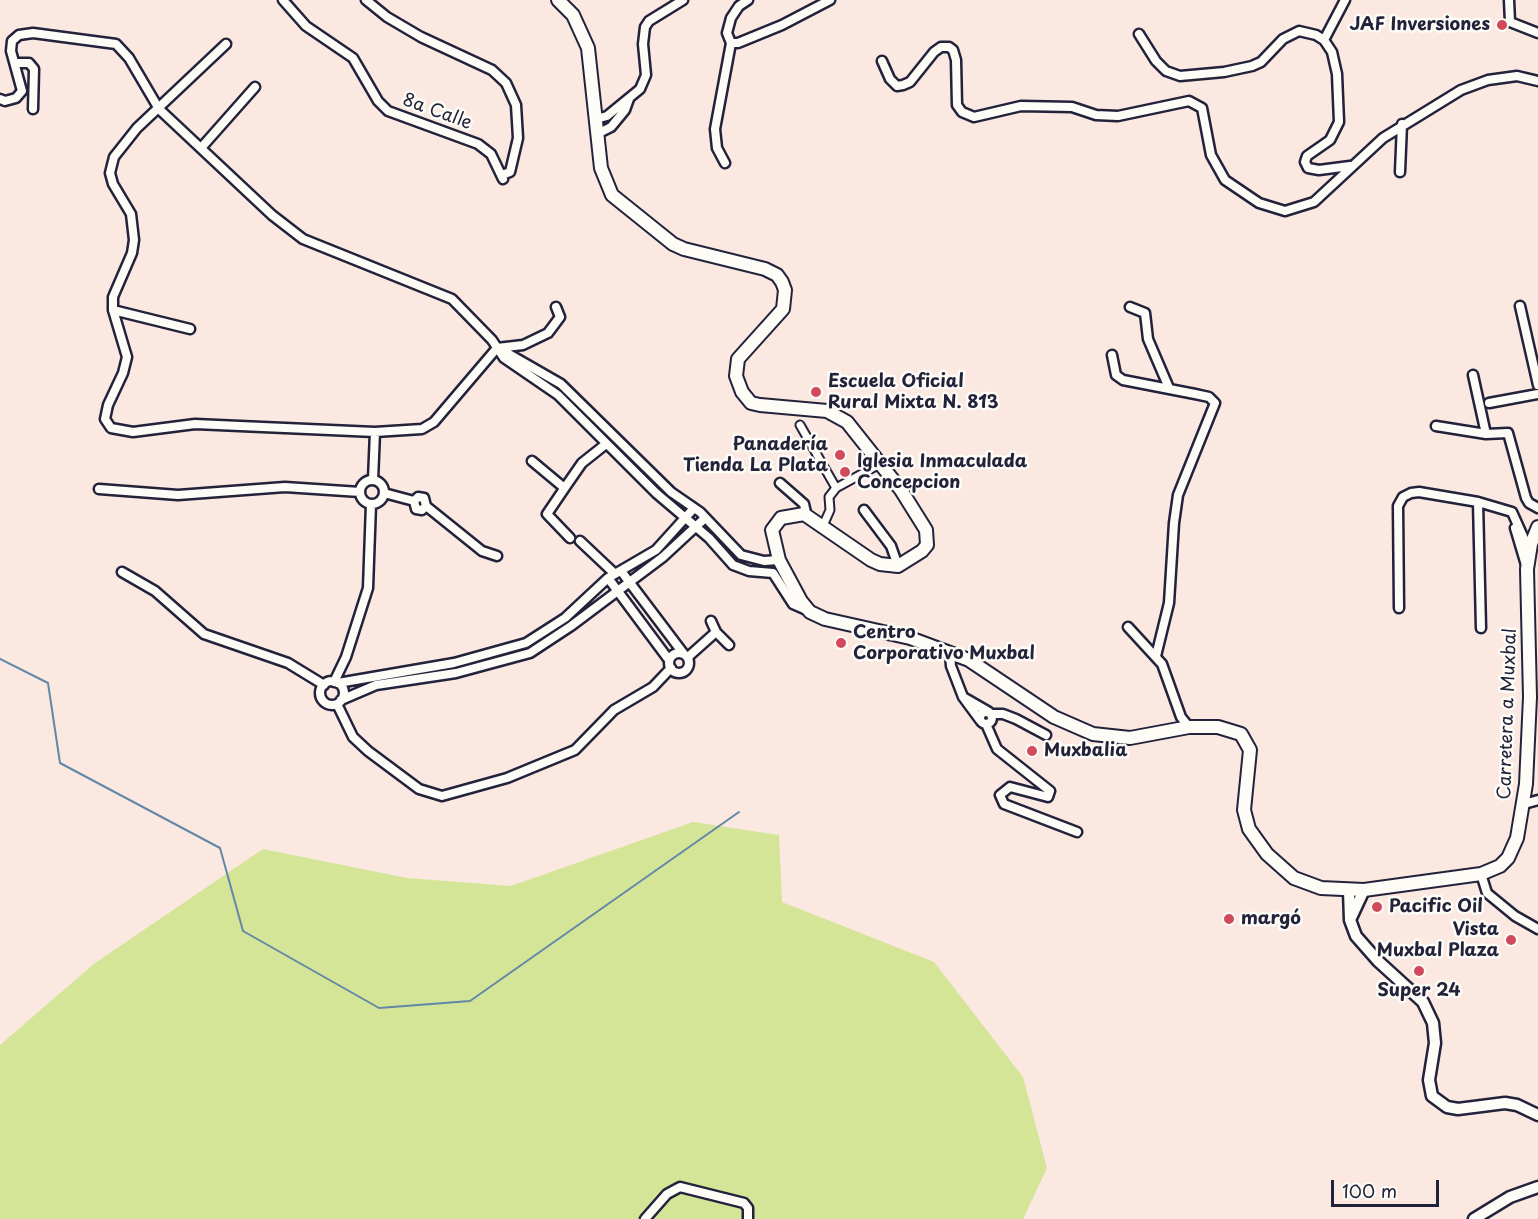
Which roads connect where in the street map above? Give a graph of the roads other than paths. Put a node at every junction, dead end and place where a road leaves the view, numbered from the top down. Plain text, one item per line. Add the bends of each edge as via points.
1 (283, 0) edge
2 (366, 0) edge
3 (558, 0) edge
4 (683, 0) edge
5 (748, 0) edge
6 (830, 0) edge
7 (1345, 0) edge
8 (1509, 0) edge
9 (1538, 33) edge
10 (1139, 34) dead end
11 (1324, 40) junction
12 (731, 43) junction
13 (226, 44) dead end
14 (882, 62) dead end
15 (15, 63) junction
16 (1538, 81) edge
17 (255, 87) dead end
18 (0, 99) edge
19 (629, 99) junction
20 (33, 109) dead end
21 (159, 109) junction
22 (596, 119) junction
23 (1402, 124) junction
24 (597, 134) junction
25 (201, 148) junction
26 (725, 163) dead end
27 (1350, 166) junction
28 (1400, 172) dead end
29 (1520, 306) dead end
30 (556, 307) dead end
31 (1130, 307) dead end
32 (113, 310) junction
33 (190, 329) dead end
34 (497, 348) junction
35 (1112, 355) dead end
36 (1473, 375) dead end
37 (1537, 382) edge
38 (1169, 388) junction
39 (1538, 394) edge
40 (1489, 403) dead end
41 (800, 424) dead end
42 (1436, 426) dead end
43 (375, 432) junction
44 (1486, 434) junction
45 (606, 444) junction
46 (532, 461) dead end
47 (878, 465) junction
48 (373, 480) junction
49 (780, 483) dead end
50 (566, 486) junction
51 (836, 488) junction
52 (99, 489) dead end
53 (360, 492) junction
54 (384, 493) junction
55 (1478, 502) junction
56 (371, 504) junction
57 (694, 508) junction
58 (1538, 508) edge
59 (1506, 509) junction
60 (864, 510) dead end
61 (807, 517) junction
62 (704, 519) junction
63 (685, 520) junction
64 (1538, 527) edge
65 (822, 528) junction
66 (696, 529) junction
67 (570, 538) dead end
68 (580, 541) dead end
69 (1530, 553) junction
70 (497, 555) dead end
71 (779, 560) junction
72 (898, 566) junction
73 (1527, 569) junction
74 (122, 572) dead end
75 (615, 574) junction
76 (627, 583) junction
77 (616, 591) junction
78 (1399, 608) dead end
79 (810, 612) junction
80 (711, 621) dead end
81 (1128, 627) dead end
82 (1480, 628) dead end
83 (716, 632) junction
84 (729, 645) dead end
85 (950, 653) junction
86 (686, 655) junction
87 (1156, 656) junction
88 (670, 664) junction
89 (336, 683) junction
90 (324, 685) junction
91 (963, 697) junction
92 (339, 702) junction
93 (990, 713) junction
94 (983, 722) junction
95 (1189, 727) junction
96 (1046, 735) dead end
97 (1538, 800) edge
98 (1524, 804) junction
99 (1077, 831) dead end
100 (1481, 874) junction
101 (1364, 890) junction
102 (1348, 891) junction
103 (1350, 921) junction
104 (1538, 930) edge
105 (1538, 1115) edge
106 (1538, 1187) edge
107 (645, 1219) edge
108 (748, 1219) edge
109 (1474, 1219) edge

1 - 2 street, 8a Calle via 306,26 353,58 388,111 478,144 492,154 503,177 510,172 518,138 516,105 506,83 492,70 422,37
3 - 22 main road via 573,15 588,48
4 - 19 street via 645,27 646,75 640,89
5 - 12 street via 731,18 727,33
6 - 12 street via 782,25
7 - 11 street
8 - 9 street via 1510,22
10 - 11 street via 1156,61 1180,76 1252,66 1283,39 1299,32
11 - 27 street via 1332,52 1337,74 1339,122 1330,140 1307,156 1305,162 1308,168 1319,170
12 - 26 street via 715,129 717,148
13 - 21 street
14 - 27 street via 890,80 897,86 903,85 910,82 934,52 949,47 956,60 957,105 974,117 1021,106 1072,107 1096,115 1118,116 1189,101 1202,108 1211,155 1225,180 1276,210 1294,210 1314,202
15 - 18 street via 22,91 16,98
15 - 20 street via 29,63 34,69
15 - 21 street via 12,41 19,34 116,44 129,58
16 - 23 street via 1517,76 1488,80 1461,90
17 - 25 street
19 - 22 street via 607,116
19 - 24 street via 611,127
21 - 25 street
21 - 32 street via 125,140 110,173 131,214 134,240 115,291
22 - 24 main road
23 - 27 street
23 - 28 street
24 - 47 main road via 602,174 620,203 673,244 765,269 782,282 783,309 738,359 736,376 751,402 833,413 852,427
25 - 34 street via 303,239 452,299
29 - 37 street
30 - 34 street via 560,317 548,333 523,345
31 - 38 street via 1145,313 1148,339
32 - 33 street
32 - 43 street via 127,357 105,419 114,430 133,432 195,424
34 - 43 street via 428,426 415,431
34 - 45 street via 511,365 558,395
34 - 57 street via 561,384 671,492
35 - 38 street via 1119,378
36 - 44 street
38 - 87 street via 1209,397 1215,403 1178,495 1169,603
39 - 40 street
41 - 51 street
42 - 44 street
43 - 48 street
44 - 58 street via 1509,435 1526,498
45 - 50 street via 582,463
45 - 63 street
46 - 50 street
47 - 51 street
47 - 72 main road via 913,506 928,537 922,551
48 - 53 street via 364,483
48 - 54 street via 380,483
49 - 61 street via 804,504
50 - 67 street via 548,514
51 - 65 street
52 - 53 street via 178,495 285,486
53 - 56 street
54 - 56 street
54 - 70 street via 414,501 424,498 426,506 482,551
55 - 59 street
55 - 78 street via 1419,492 1402,497 1398,506
55 - 82 street
56 - 89 street via 368,588
57 - 62 street
57 - 63 street
59 - 69 street via 1517,519
59 - 73 street
60 - 72 street via 891,546
61 - 65 main road
61 - 71 main road via 788,516 776,523 773,538
62 - 66 street
62 - 71 street via 741,555
63 - 66 street
63 - 75 street via 656,549
64 - 69 main road, Carretera a Muxbal
65 - 72 main road via 871,560
66 - 76 street
66 - 79 street via 733,565 772,573 793,604
68 - 75 street
69 - 73 main road, Carretera a Muxbal
71 - 79 main road
73 - 98 main road, Carretera a Muxbal via 1530,697
74 - 90 street via 155,591 204,634 288,663
75 - 76 street
75 - 77 street
75 - 89 street via 565,618 526,643 454,663
76 - 77 street
76 - 86 street
77 - 88 street via 668,654
77 - 92 street via 530,653 456,673 376,686
79 - 85 main road, Carretera a Muxbal via 825,620 910,638
80 - 83 street
81 - 87 street
83 - 84 street
83 - 86 street
85 - 91 street
85 - 95 main road, Carretera a Muxbal via 999,678 1054,717 1093,734 1130,738
86 - 88 street via 676,653
86 - 88 street via 690,664 686,670 676,672
87 - 95 street via 1165,670 1181,717
88 - 92 street via 653,687 614,710 575,750 507,778 442,796 419,789 368,751 353,737
89 - 90 street
89 - 92 street via 343,689
90 - 92 street via 323,701
91 - 93 street
91 - 94 street
93 - 94 street via 992,721
93 - 96 street via 1016,719
94 - 99 street via 997,749 1050,791 1048,797 1010,787 1000,795 1004,804
95 - 102 main road, Carretera a Muxbal via 1218,727 1245,739 1250,757 1244,814 1253,837 1267,854 1301,882
97 - 98 street
98 - 100 main road, Carretera a Muxbal via 1511,854 1500,867
100 - 101 main road, Carretera a Muxbal
100 - 104 street via 1487,893
101 - 102 main road, Carretera a Muxbal
101 - 103 street
102 - 103 street
103 - 105 street via 1356,936 1378,961 1423,1002 1433,1023 1430,1088 1438,1102 1458,1109 1493,1102 1512,1103
106 - 109 street via 1510,1197
107 - 108 street via 667,1194 680,1187 744,1203

